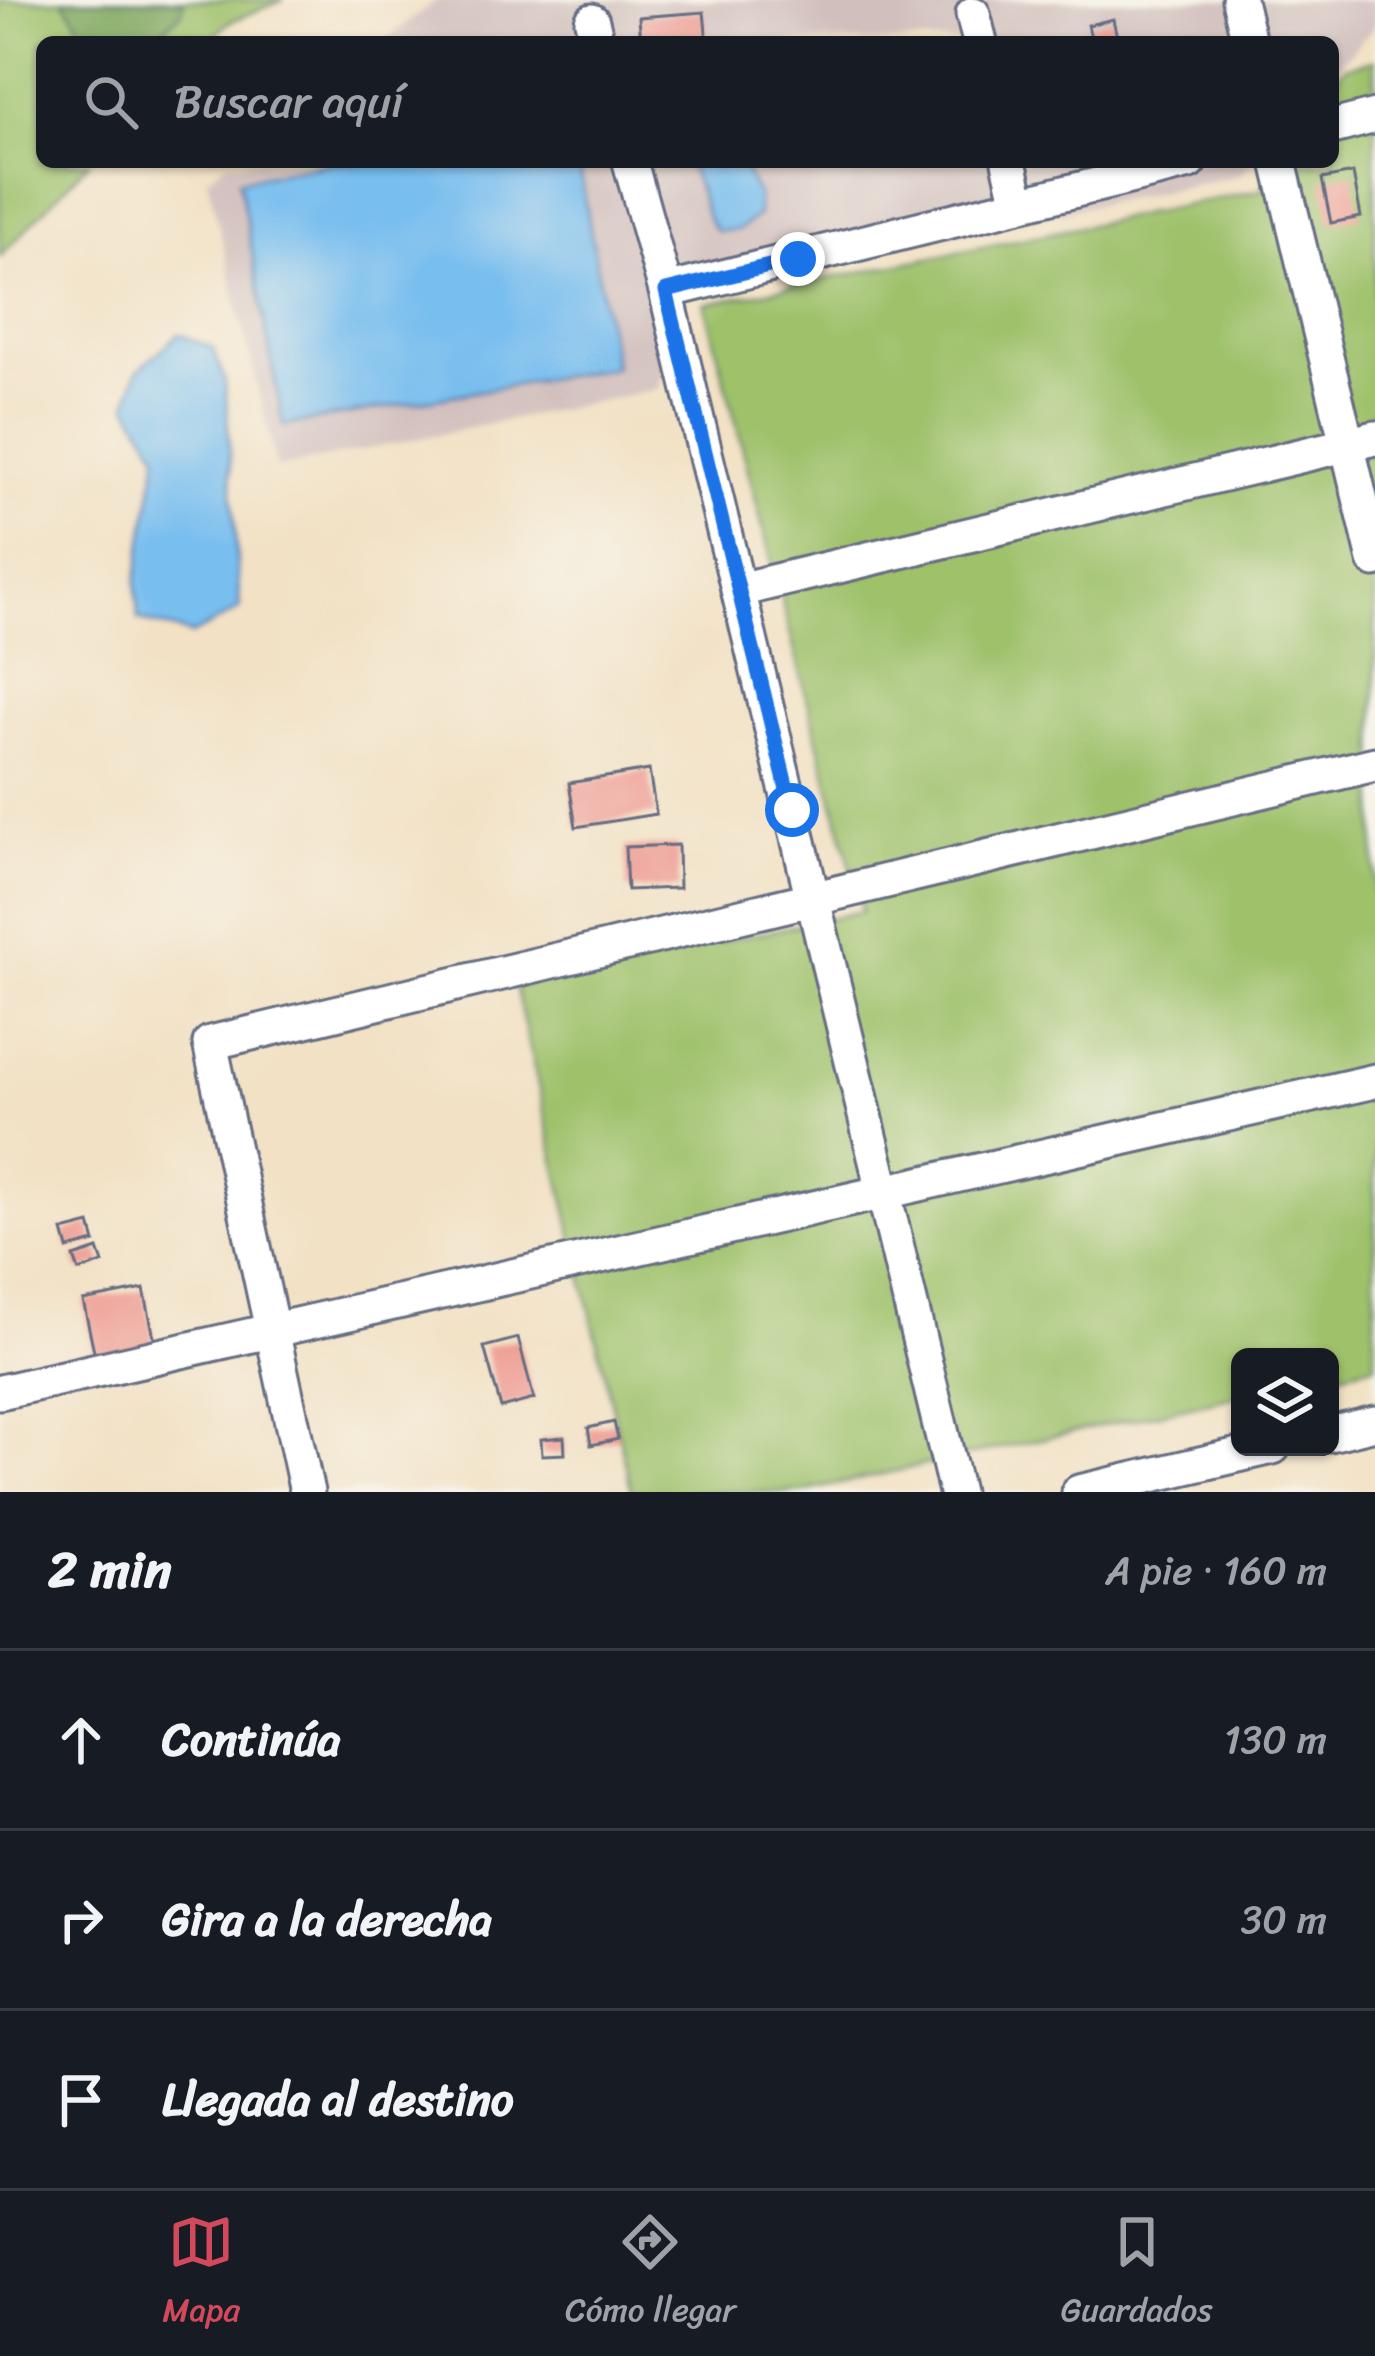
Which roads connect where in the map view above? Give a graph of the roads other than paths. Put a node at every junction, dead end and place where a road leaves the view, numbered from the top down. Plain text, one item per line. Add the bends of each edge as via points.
1 (1239, 0) edge
2 (1248, 36) edge
3 (1375, 116) edge
4 (1339, 125) edge
5 (633, 168) edge
6 (1010, 168) edge
7 (1166, 168) edge
8 (1281, 168) edge
9 (1019, 204) junction
10 (666, 291) junction
11 (1361, 442) edge
12 (1375, 560) edge
13 (738, 590) junction
14 (1375, 764) edge
15 (813, 898) junction
16 (1375, 1081) edge
17 (884, 1192) junction
18 (272, 1330) junction
19 (0, 1392) edge
20 (1375, 1424) edge
21 (1339, 1432) edge
22 (1234, 1456) edge
23 (308, 1492) edge
24 (956, 1492) edge
25 (1079, 1492) edge

1 - 2 street
3 - 4 street
5 - 10 street
6 - 9 street
7 - 9 street
8 - 11 street
9 - 10 street
10 - 13 street
11 - 12 street
11 - 13 street
13 - 15 street
14 - 15 street
15 - 17 street
15 - 18 street via 210,1043
16 - 17 street
17 - 18 street
17 - 24 street
18 - 19 street
18 - 23 street
20 - 21 street
22 - 25 street

